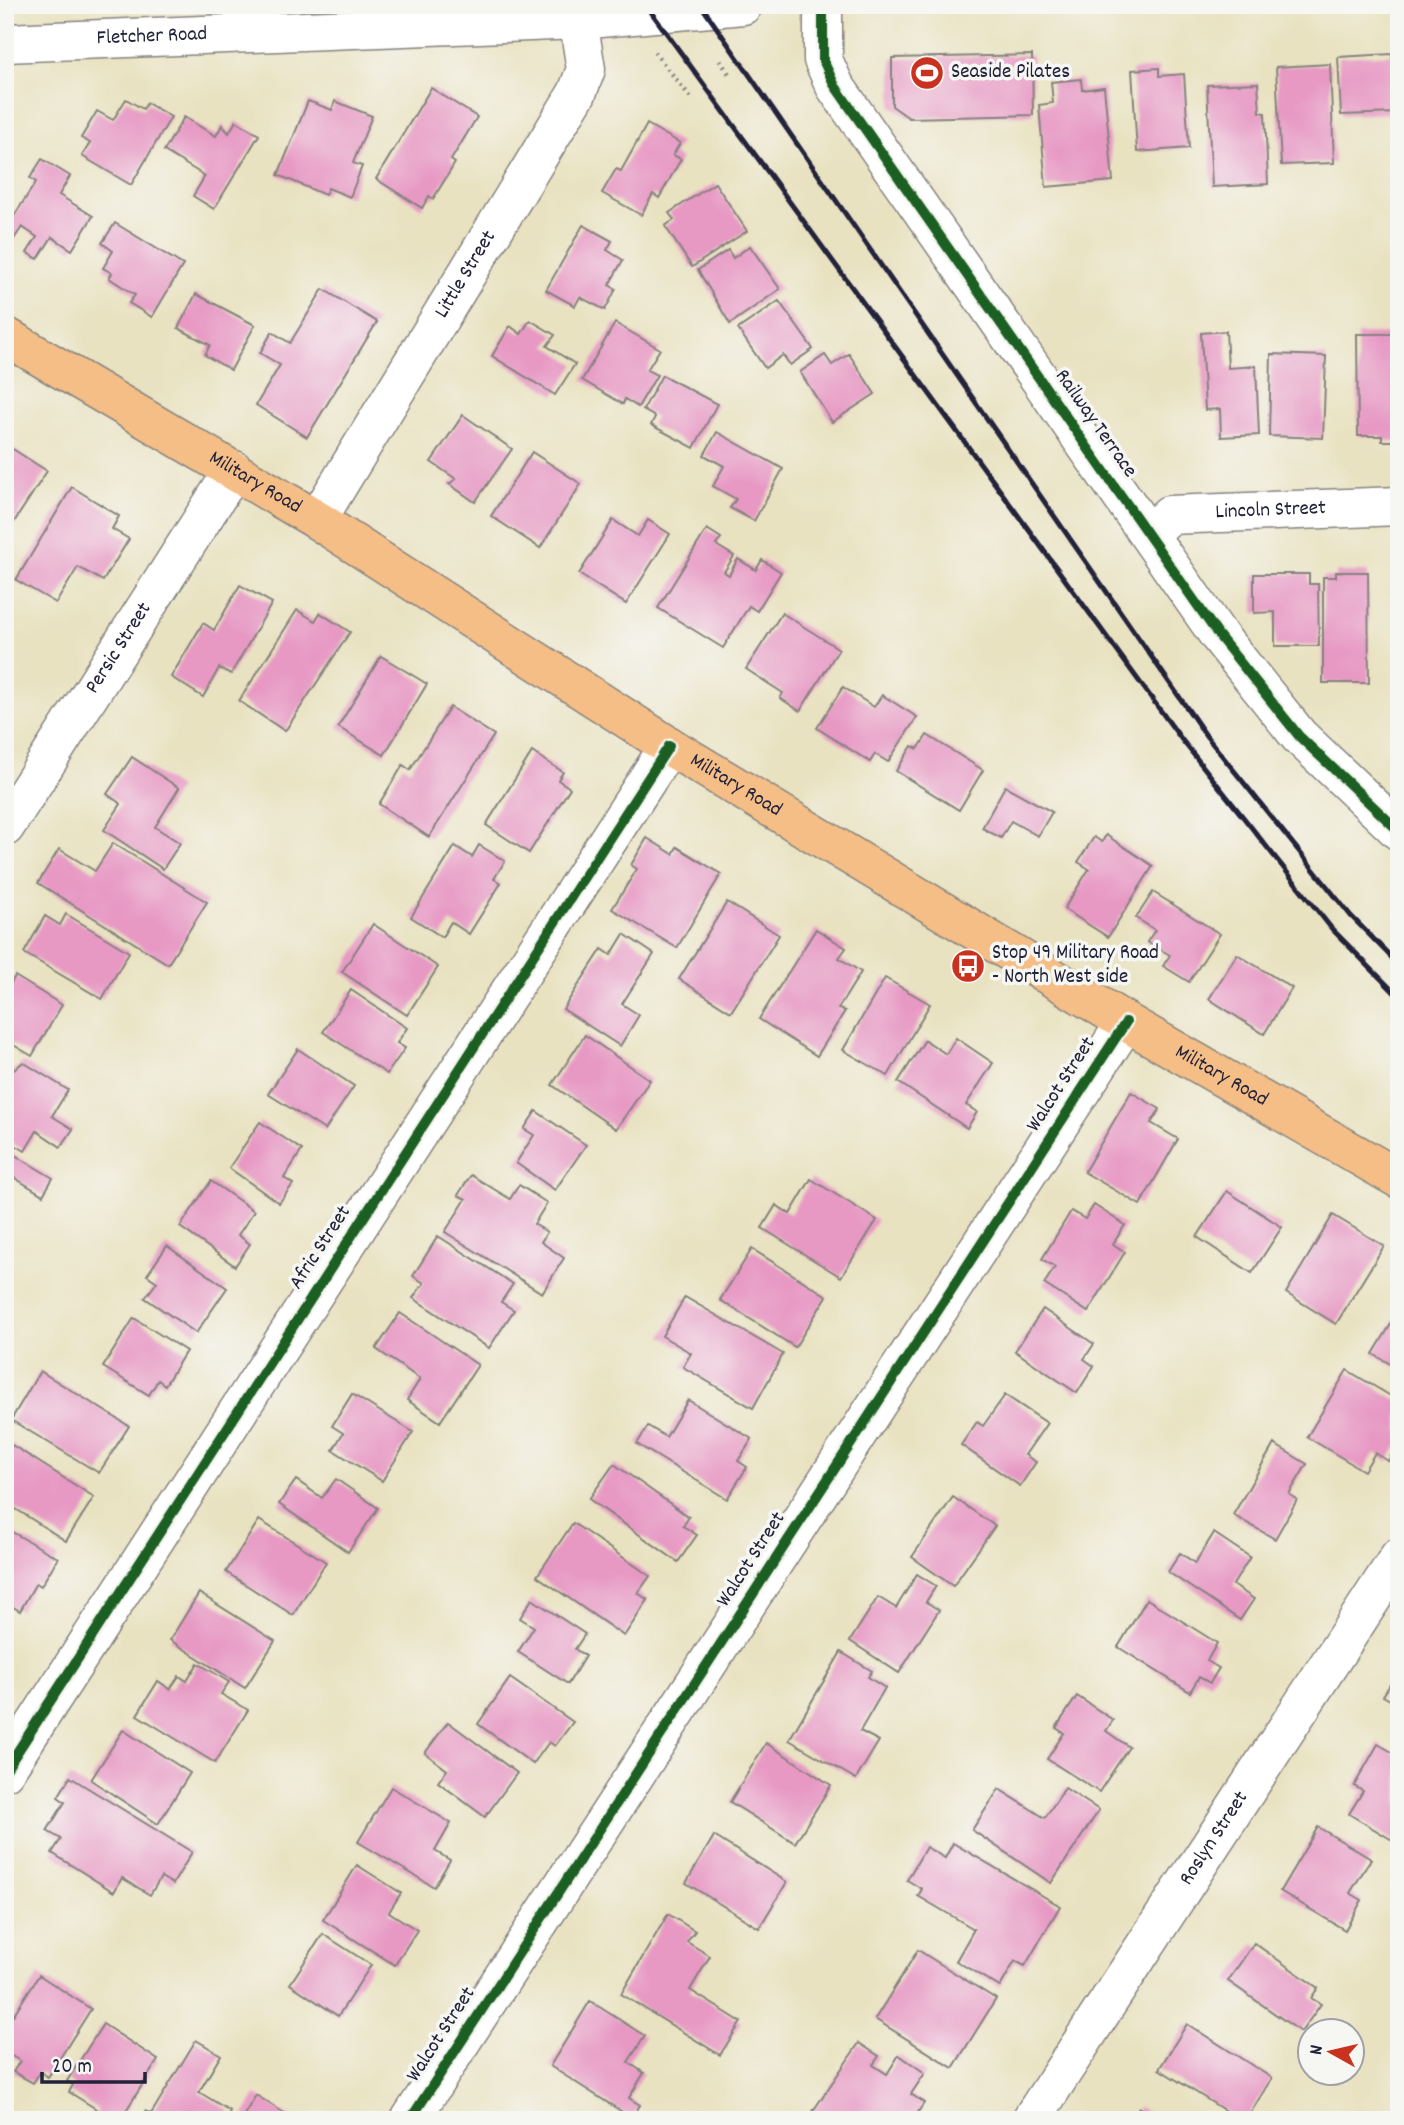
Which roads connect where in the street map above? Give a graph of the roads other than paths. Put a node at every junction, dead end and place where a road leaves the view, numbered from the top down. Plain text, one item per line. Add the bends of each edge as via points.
1 (743, 5) edge
2 (823, 5) edge
3 (578, 20) junction
4 (11, 40) edge
5 (5, 336) edge
6 (234, 470) junction
7 (1399, 506) edge
8 (317, 520) junction
9 (1149, 535) junction
10 (669, 746) junction
11 (5, 827) edge
12 (1399, 831) edge
13 (1126, 1022) junction
14 (1399, 1179) edge
15 (1399, 1557) edge
16 (5, 1771) edge
17 (410, 2120) edge
18 (1031, 2120) edge

1 - 3 street, Fletcher Road
2 - 9 street, Railway Terrace via 823,60 835,86
3 - 4 street, Fletcher Road
3 - 8 street, Little Street via 586,69 577,93
5 - 6 main road, Military Road
6 - 8 main road, Military Road
6 - 11 street, Persic Street
7 - 9 street, Lincoln Street via 1169,515
8 - 10 main road, Military Road
9 - 12 street, Railway Terrace via 1219,636 1299,736
10 - 13 main road, Military Road
10 - 16 street, Afric Street
13 - 14 main road, Military Road
13 - 17 street, Walcot Street
15 - 18 street, Roslyn Street

